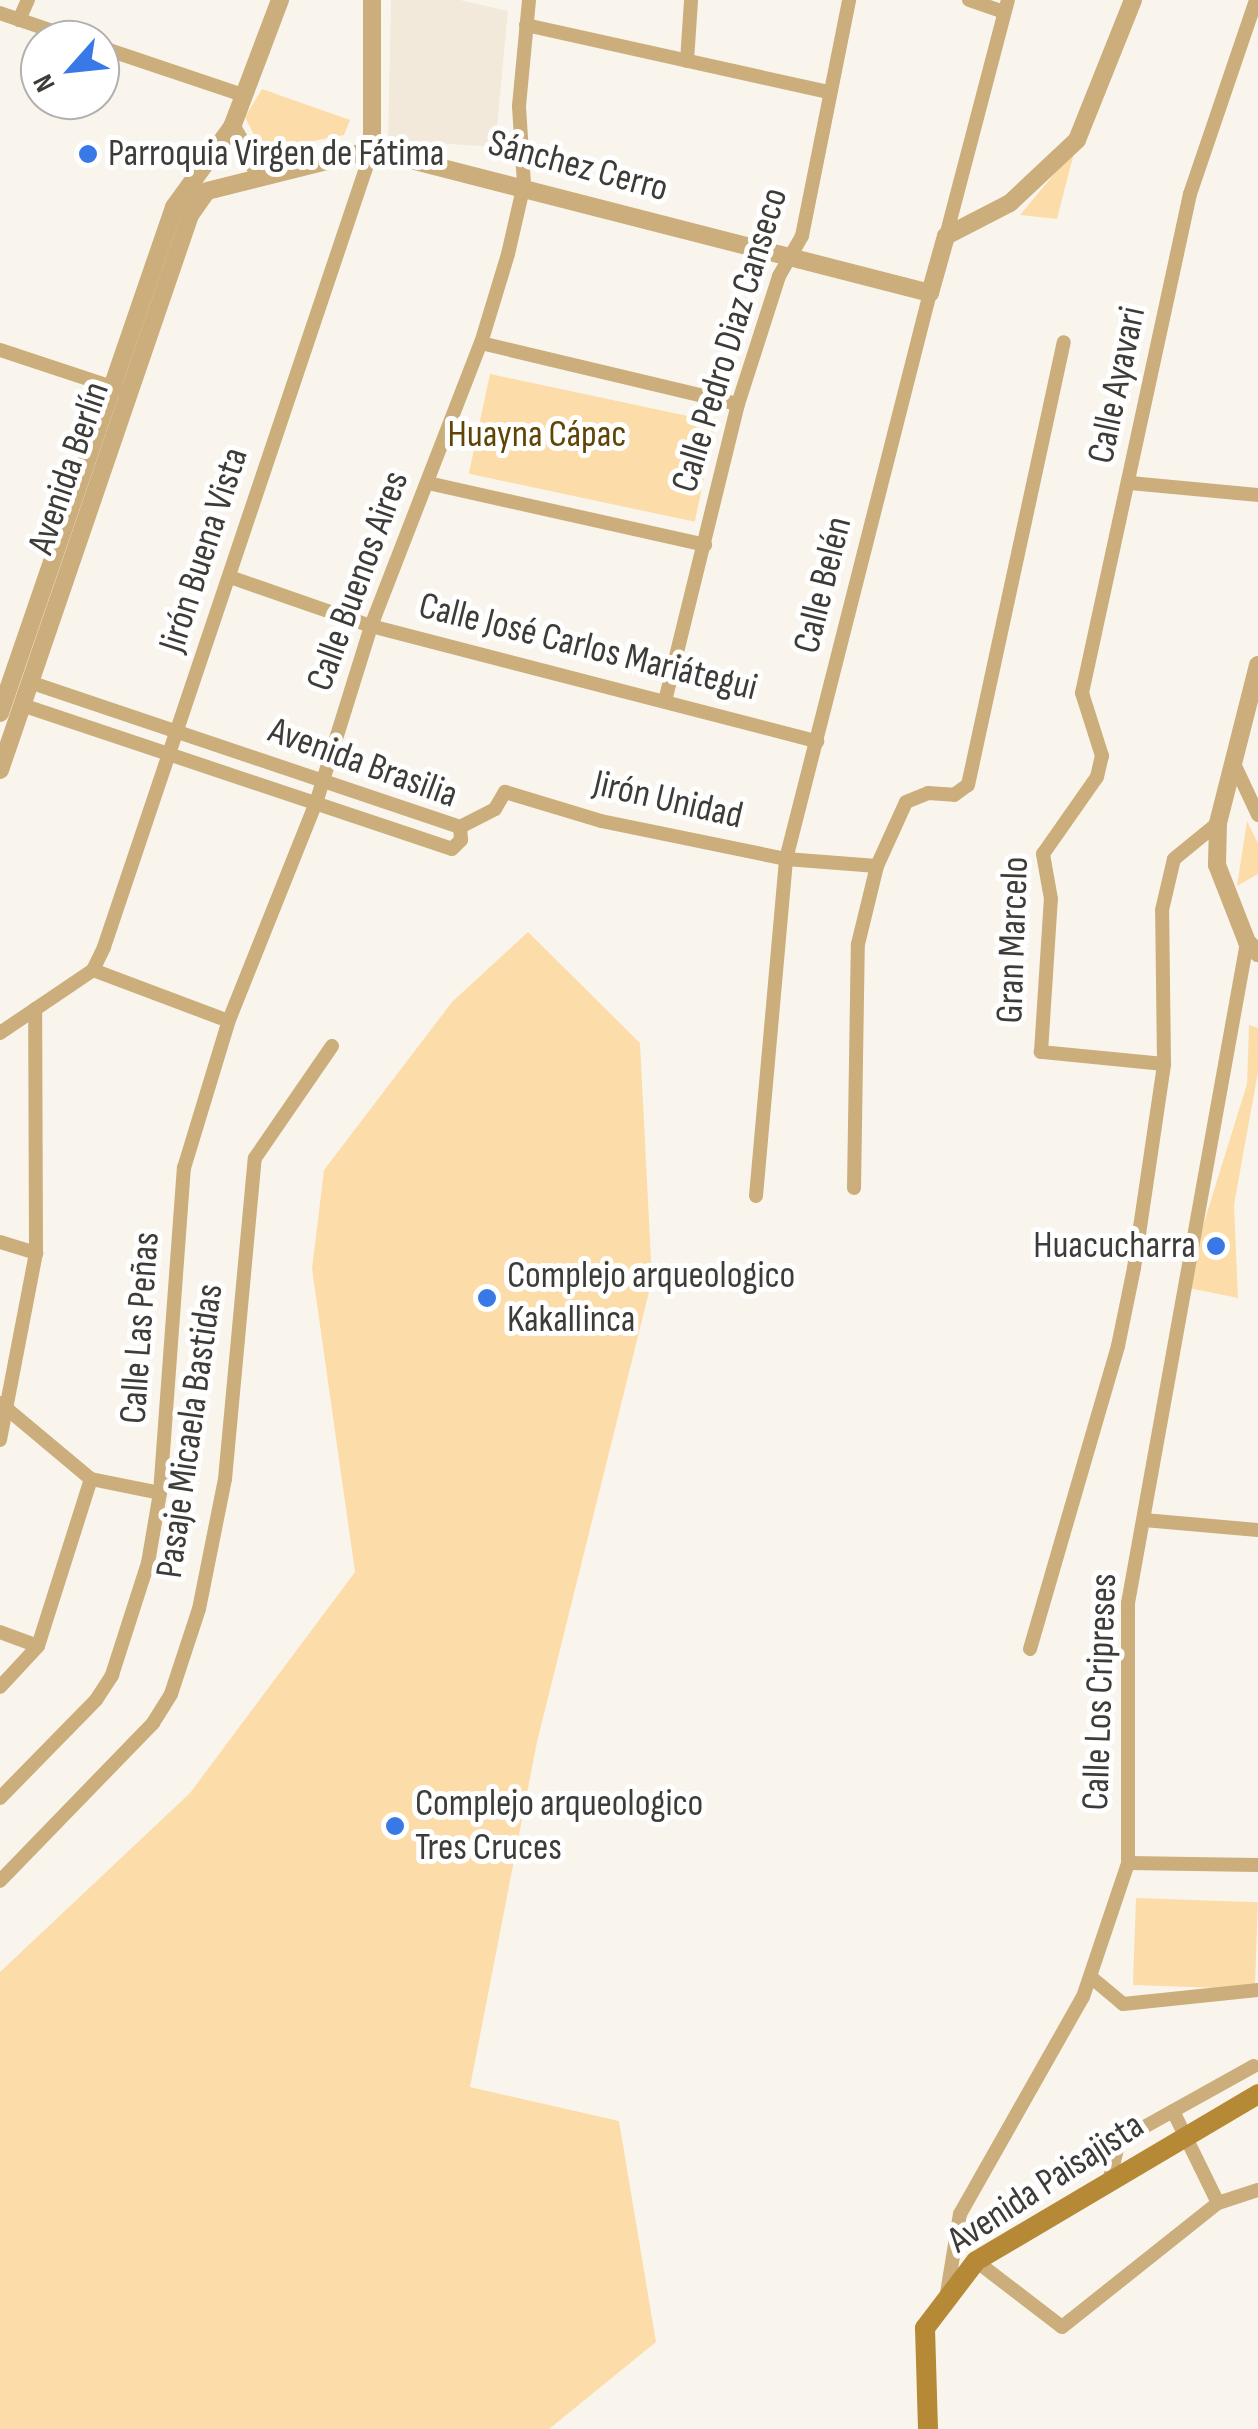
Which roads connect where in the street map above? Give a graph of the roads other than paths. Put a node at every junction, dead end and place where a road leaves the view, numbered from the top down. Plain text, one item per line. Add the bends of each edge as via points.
1 (28, 0) edge
2 (280, 0) edge
3 (372, 0) edge
4 (529, 0) edge
5 (691, 0) edge
6 (850, 0) edge
7 (969, 0) edge
8 (1133, 0) edge
9 (1256, 0) edge
10 (1006, 6) edge
11 (0, 13) edge
12 (19, 20) joint
13 (526, 25) junction
14 (120, 54) edge
15 (687, 61) junction
16 (828, 92) junction
17 (243, 95) junction
18 (232, 127) junction
19 (372, 150) junction
20 (260, 175) junction
21 (192, 178) junction
22 (524, 184) junction
23 (207, 191) junction
24 (946, 236) junction
25 (790, 256) junction
26 (930, 293) junction
27 (1064, 342) dead end
28 (481, 343) junction
29 (0, 350) edge
30 (121, 390) junction
31 (738, 404) junction
32 (428, 483) junction
33 (1130, 483) junction
34 (1258, 495) edge
35 (704, 545) junction
36 (230, 578) junction
37 (371, 626) junction
38 (1258, 665) edge
39 (14, 676) edge
40 (666, 697) junction
41 (7, 704) edge
42 (178, 732) junction
43 (817, 741) junction
44 (171, 755) junction
45 (1236, 768) junction
46 (0, 770) edge
47 (322, 780) junction
48 (1090, 785) joint
49 (316, 803) junction
50 (1258, 816) edge
51 (1218, 823) junction
52 (460, 827) junction
53 (786, 860) junction
54 (877, 866) junction
55 (1252, 947) edge
56 (93, 970) junction
57 (35, 1009) junction
58 (222, 1018) dead end
59 (0, 1033) edge
60 (332, 1046) dead end
61 (1164, 1064) junction
62 (184, 1168) joint
63 (854, 1188) dead end
64 (756, 1196) dead end
65 (0, 1242) edge
66 (36, 1253) junction
67 (5, 1407) edge
68 (0, 1440) edge
69 (91, 1479) junction
70 (160, 1493) junction
71 (1144, 1520) junction
72 (1258, 1530) edge
73 (0, 1632) edge
74 (38, 1646) junction
75 (1030, 1649) dead end
76 (0, 1687) edge
77 (0, 1798) edge
78 (1128, 1863) junction
79 (1258, 1865) edge
80 (0, 1880) edge
81 (1092, 1978) junction
82 (1258, 1990) edge
83 (1254, 2066) dead end
84 (1258, 2094) edge
85 (1173, 2111) junction
86 (1186, 2134) junction
87 (1109, 2182) junction
88 (1258, 2190) edge
89 (1218, 2203) junction
90 (976, 2261) junction
91 (947, 2293) junction
92 (928, 2429) edge

1 - 12 street
2 - 17 street, Avenida Berlín
3 - 19 street
4 - 13 street, Calle Buenos Aires
5 - 15 street
6 - 16 street, Calle Pedro Diaz Canseco
7 - 10 street
8 - 24 street via 1077,140 1010,203
9 - 33 street, Calle Ayavari via 1190,194
10 - 24 street, Calle Belén
11 - 12 street
13 - 15 street
13 - 22 street, Calle Buenos Aires via 519,106
14 - 17 street
15 - 16 street
16 - 25 street, Calle Pedro Diaz Canseco via 802,236
17 - 18 street, Avenida Berlín
18 - 20 street
18 - 21 street, Avenida Berlín
19 - 20 street, Sánchez Cerro
19 - 22 street, Sánchez Cerro
19 - 36 street, Jirón Buena Vista
20 - 23 street, Sánchez Cerro
21 - 23 street
21 - 30 street, Avenida Berlín via 174,207
22 - 25 street, Sánchez Cerro
22 - 28 street, Calle Buenos Aires
23 - 30 street, Avenida Berlín via 190,215
24 - 26 street, Calle Belén
25 - 26 street, Sánchez Cerro
25 - 31 street, Calle Pedro Diaz Canseco
26 - 43 street, Calle Belén
27 - 54 street via 968,785 906,802
28 - 31 street
28 - 32 street, Calle Buenos Aires
29 - 30 street
30 - 39 street, Avenida Berlín
31 - 35 street, Calle Pedro Diaz Canseco
32 - 35 street
32 - 37 street, Calle Buenos Aires
33 - 34 street
33 - 48 street, Calle Ayavari via 1082,693 1102,756
35 - 40 street, Calle Pedro Diaz Canseco
36 - 37 street, Calle José Carlos Mariátegui
36 - 42 street, Jirón Buena Vista
37 - 40 street, Calle José Carlos Mariátegui
37 - 47 street, Calle Buenos Aires
38 - 45 street
39 - 41 street, Avenida Berlín
39 - 42 street, Avenida Brasilia
40 - 43 street, Calle José Carlos Mariátegui
41 - 44 street, Avenida Brasilia
41 - 46 street, Avenida Berlín
42 - 44 street, Jirón Buena Vista
42 - 47 street, Avenida Brasilia
43 - 53 street, Calle Belén
44 - 49 street, Avenida Brasilia
44 - 56 street, Jirón Buena Vista
45 - 50 street
45 - 51 street
47 - 49 street, Calle Buenos Aires
47 - 52 street, Avenida Brasilia
48 - 61 street, Gran Marcelo via 1043,854 1051,899 1042,1052
49 - 52 street, Avenida Brasilia via 452,849 461,840
49 - 62 street, Calle Buenos Aires via 229,1020
51 - 55 street via 1217,865
51 - 61 street via 1174,859 1162,910
52 - 53 street, Jirón Unidad via 494,810 506,792 601,821
53 - 54 street, Jirón Unidad
53 - 64 street, Calle Belén
54 - 63 street via 858,944
55 - 71 street, Calle Los Cripreses
56 - 57 street
56 - 58 street
57 - 59 street
57 - 66 street
60 - 80 street, Pasaje Micaela Bastidas via 255,1158 225,1479 199,1608 171,1694 153,1723
61 - 75 street via 1118,1346
62 - 70 street, Calle Las Peñas
65 - 66 street
66 - 67 street
67 - 68 street
67 - 69 street
69 - 70 street
69 - 74 street
70 - 77 street, Calle Las Peñas via 148,1564 112,1675 96,1700
71 - 72 street
71 - 78 street, Calle Los Cripreses via 1128,1603
73 - 74 street
74 - 76 street
78 - 79 street
78 - 81 street, Calle Los Cripreses
81 - 82 street via 1123,2004
81 - 91 street, Calle Los Cripreses via 960,2214
83 - 85 street
84 - 86 main road, Avenida Paisajista
85 - 86 street
85 - 87 street via 1120,2140
86 - 87 main road, Avenida Paisajista
86 - 89 street
87 - 90 main road, Avenida Paisajista
88 - 89 street
89 - 90 street via 1062,2327
90 - 91 main road, Avenida Paisajista
91 - 92 main road, Avenida Paisajista via 925,2328

